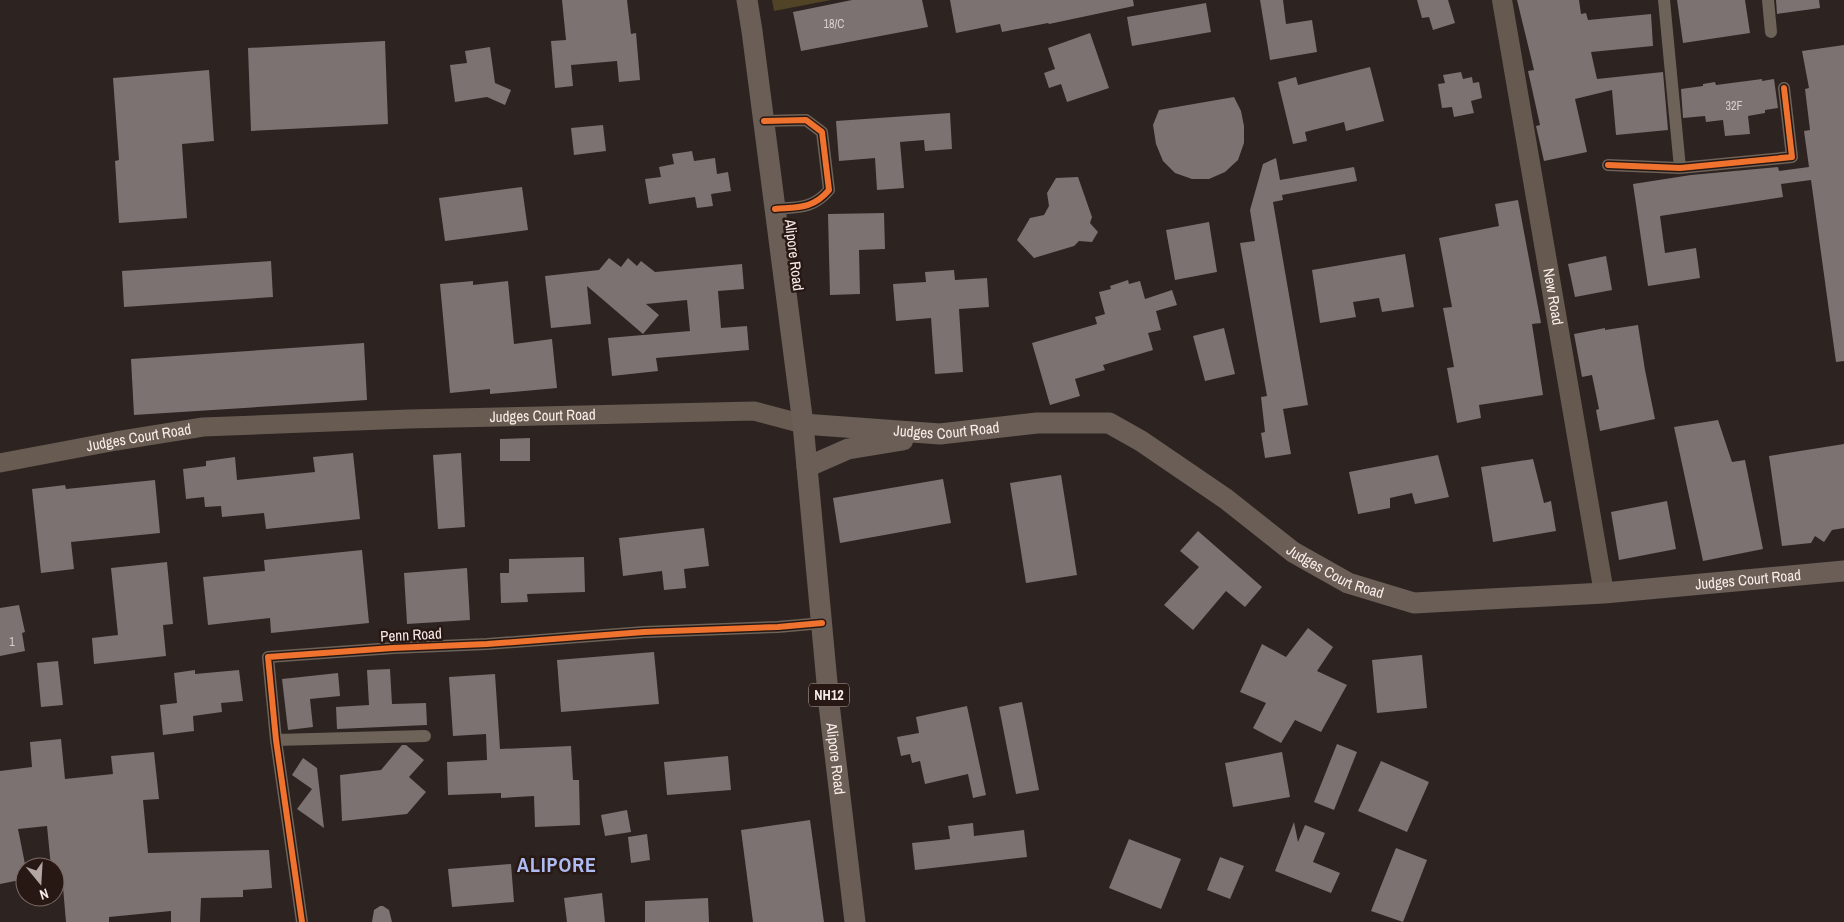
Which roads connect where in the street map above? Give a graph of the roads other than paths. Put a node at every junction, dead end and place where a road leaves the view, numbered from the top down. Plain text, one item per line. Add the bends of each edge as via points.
1 (747, 0) edge
2 (1502, 0) edge
3 (1664, 0) edge
4 (1768, 0) edge
5 (1771, 32) dead end
6 (1784, 88) dead end
7 (764, 122) junction
8 (1608, 165) dead end
9 (1680, 168) junction
10 (775, 210) junction
11 (803, 424) junction
12 (940, 434) junction
13 (0, 462) edge
14 (807, 467) junction
15 (1844, 571) edge
16 (1604, 593) junction
17 (822, 623) junction
18 (425, 736) dead end
19 (276, 740) junction
20 (302, 922) edge
21 (855, 922) edge

1 - 7 highway, Alipore Road / NH12
2 - 16 main road, New Road
3 - 9 street
4 - 5 street
6 - 9 street via 1792,157
7 - 10 highway, Alipore Road / NH12
7 - 10 street via 806,120 822,132 830,190 821,200 808,206
8 - 9 street
10 - 11 highway, Alipore Road / NH12
11 - 12 highway, Judges Court Road
11 - 13 main road, Judges Court Road via 754,411 203,427
11 - 14 highway, Alipore Road / NH12
12 - 14 highway via 848,449
12 - 16 highway, Judges Court Road via 1037,423 1108,423 1226,499 1293,552 1348,584 1414,603
14 - 17 highway, Alipore Road / NH12
15 - 16 highway, Judges Court Road
17 - 19 street, Penn Road via 268,657
17 - 21 highway, Alipore Road / NH12
18 - 19 street
19 - 20 street, Penn Road

